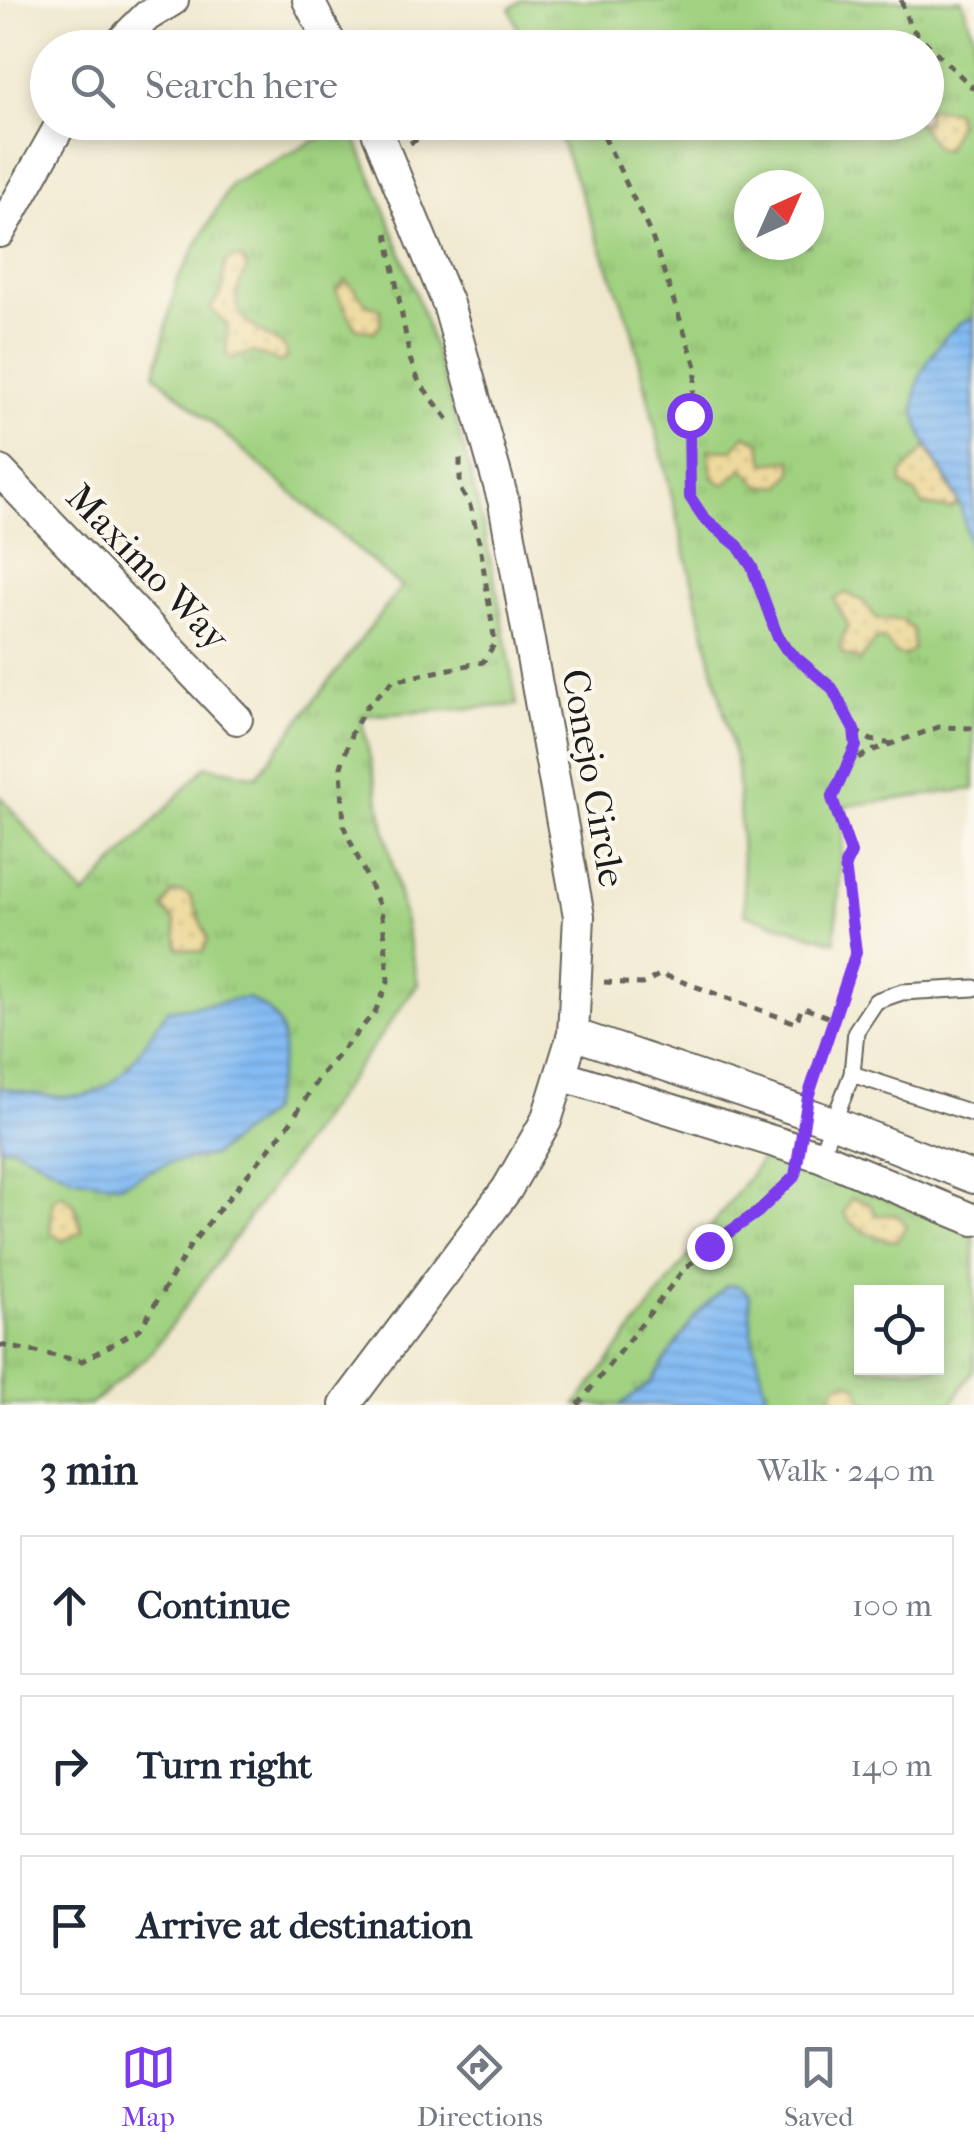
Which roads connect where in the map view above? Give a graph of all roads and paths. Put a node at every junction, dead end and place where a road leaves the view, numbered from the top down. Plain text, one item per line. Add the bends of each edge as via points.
1 (173, 0) edge
2 (308, 0) edge
3 (901, 0) edge
4 (133, 30) edge
5 (324, 30) edge
6 (912, 30) edge
7 (944, 60) edge
8 (974, 89) edge
9 (52, 140) edge
10 (380, 140) edge
11 (415, 140) edge
12 (606, 140) edge
13 (386, 154) junction
14 (386, 228) dead end
15 (0, 232) edge
16 (454, 428) dead end
17 (460, 450) dead end
18 (0, 471) edge
19 (237, 719) dead end
20 (974, 728) edge
21 (854, 730) junction
22 (896, 744) junction
23 (850, 762) junction
24 (576, 980) junction
25 (974, 988) edge
26 (833, 1019) junction
27 (573, 1034) junction
28 (561, 1074) junction
29 (852, 1074) junction
30 (974, 1114) edge
31 (818, 1118) junction
32 (811, 1154) junction
33 (974, 1178) edge
34 (974, 1220) edge
35 (0, 1345) edge
36 (345, 1405) edge
37 (578, 1405) edge

1 - 4 street
2 - 5 street
3 - 6 path
7 - 8 path
9 - 15 street
10 - 13 street, Conejo Circle
11 - 13 path
12 - 21 path via 652,237 697,369 689,415 690,497 738,546 777,635 832,688
13 - 24 street, Conejo Circle via 448,304 504,503 579,916
14 - 16 path via 410,359
17 - 35 path via 460,489 480,545 495,643 482,662 393,681 367,706 341,767 344,827 381,909 388,982 375,1012 192,1243 140,1328 82,1361
18 - 19 street, Maximo Way
20 - 22 path via 939,727
21 - 22 path
21 - 23 path
22 - 23 path
23 - 26 path via 832,798 851,853 845,865 856,952
24 - 26 path via 642,984 661,974 796,1024 802,1007
24 - 27 street, Conejo Circle
25 - 29 lane via 902,992 876,1002 856,1031
26 - 31 path
27 - 28 street, Conejo Circle
27 - 31 street
28 - 32 street
28 - 36 street, Conejo Circle via 546,1122 507,1190
29 - 30 lane
29 - 31 lane
31 - 32 lane
31 - 33 street
32 - 34 street
32 - 37 path via 795,1176 684,1269

